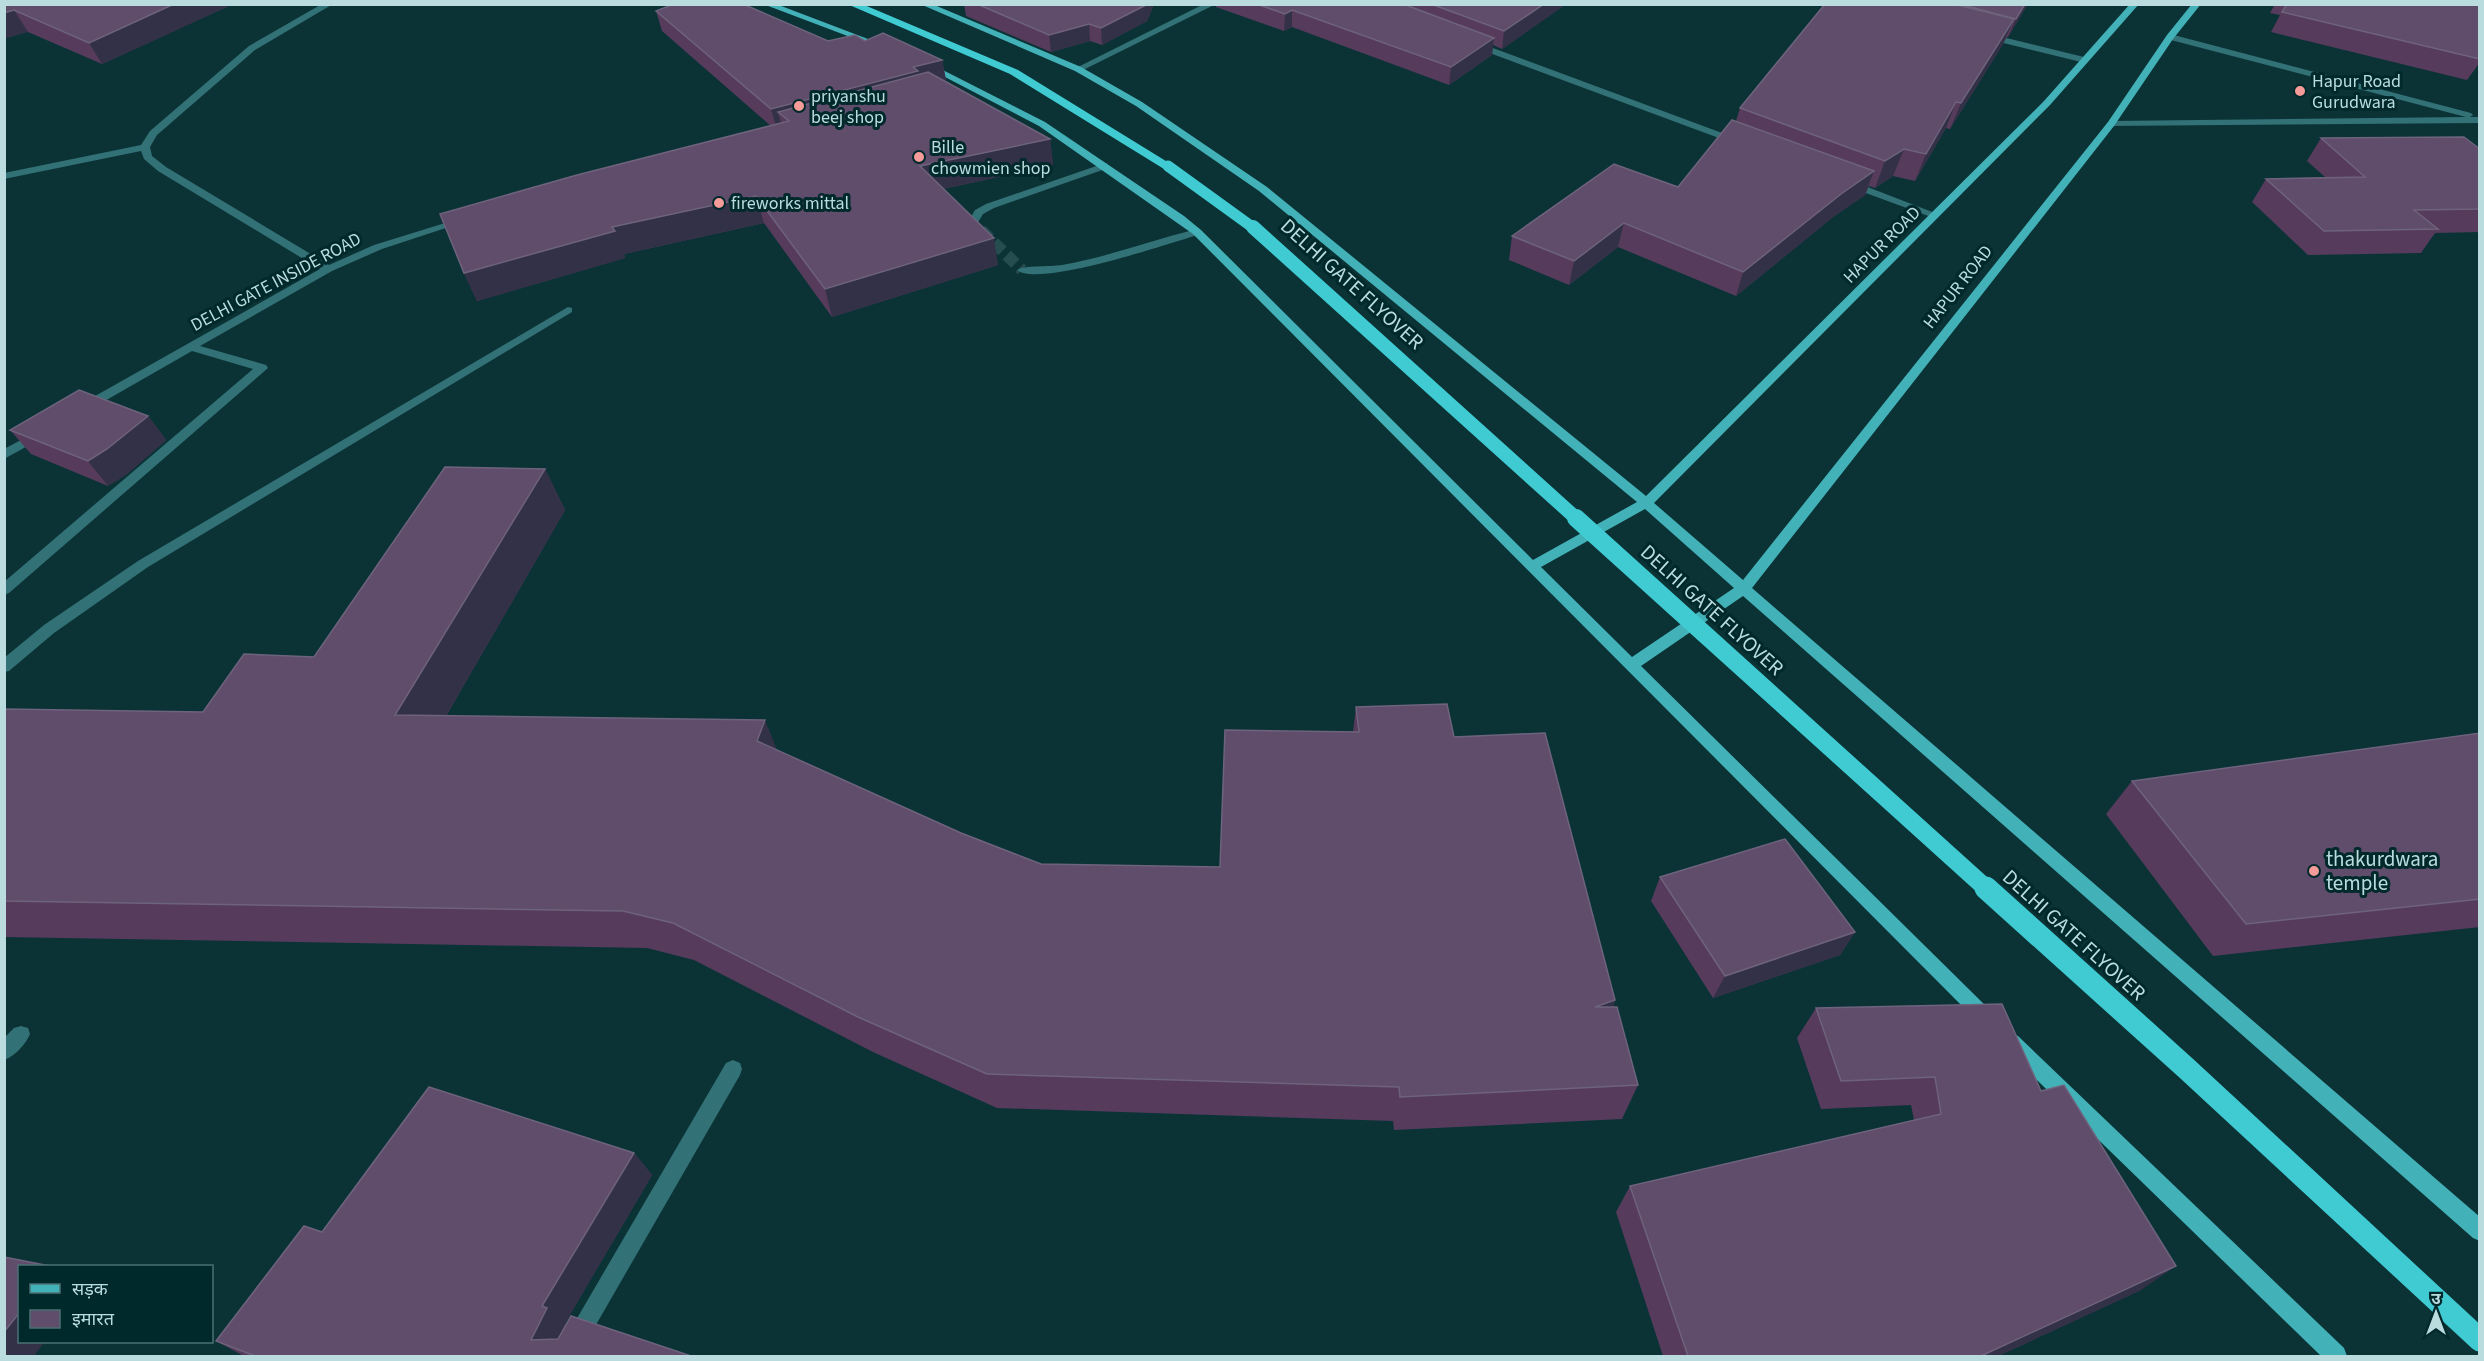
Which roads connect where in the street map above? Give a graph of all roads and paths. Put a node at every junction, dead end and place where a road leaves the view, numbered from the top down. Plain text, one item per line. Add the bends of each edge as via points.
1 (329, 4) edge
2 (767, 4) edge
3 (852, 4) edge
4 (924, 4) edge
5 (1212, 4) edge
6 (2135, 4) edge
7 (2197, 4) edge
8 (1971, 32) edge
9 (2170, 37) junction
10 (1463, 40) edge
11 (894, 50) edge
12 (915, 60) edge
13 (2085, 60) junction
14 (1078, 69) junction
15 (967, 84) junction
16 (944, 90) edge
17 (2480, 119) edge
18 (2111, 124) junction
19 (1744, 144) edge
20 (145, 147) junction
21 (1105, 166) junction
22 (4, 176) edge
23 (1834, 177) edge
24 (1935, 215) junction
25 (468, 219) edge
26 (973, 222) edge
27 (1197, 232) junction
28 (328, 269) junction
29 (1022, 270) tunnel mouth
30 (568, 310) dead end
31 (190, 347) junction
32 (79, 411) edge
33 (50, 428) edge
34 (4, 455) edge
35 (1646, 503) junction
36 (1530, 567) junction
37 (1743, 589) junction
38 (4, 590) edge
39 (1630, 666) junction
40 (4, 667) edge
41 (21, 1034) dead end
42 (4, 1052) edge
43 (733, 1069) dead end
44 (2480, 1231) edge
45 (2480, 1340) edge
46 (566, 1356) edge
47 (2336, 1356) edge

1 - 20 street via 252,48 153,133
2 - 11 main road
3 - 45 highway, DELHI GATE FLYOVER, bridge via 1014,72 1168,166 1243,220 2178,1060
4 - 14 main road
5 - 14 street
6 - 13 main road, HAPUR ROAD
7 - 9 main road, HAPUR ROAD
8 - 13 street
9 - 17 street
9 - 18 main road, HAPUR ROAD
10 - 19 street
12 - 15 main road
13 - 24 main road, HAPUR ROAD
14 - 35 main road via 1139,104 1263,189
15 - 16 street
15 - 21 main road via 1042,124
17 - 18 street
18 - 37 main road, HAPUR ROAD
20 - 22 street
20 - 28 street via 147,157 162,169
21 - 26 street via 990,206 979,212
21 - 27 main road
23 - 24 street
24 - 35 main road, HAPUR ROAD
25 - 28 street, DELHI GATE INSIDE ROAD via 378,247
27 - 29 street via 1055,270
27 - 36 main road
28 - 31 street, DELHI GATE INSIDE ROAD
30 - 40 street via 143,564 49,629
31 - 32 street, DELHI GATE INSIDE ROAD
31 - 38 street via 262,368
33 - 34 street
35 - 36 main road, HAPUR ROAD
35 - 37 main road
36 - 39 main road
37 - 39 main road, HAPUR ROAD
37 - 44 main road
39 - 47 main road via 1887,922
41 - 42 street
43 - 46 street

